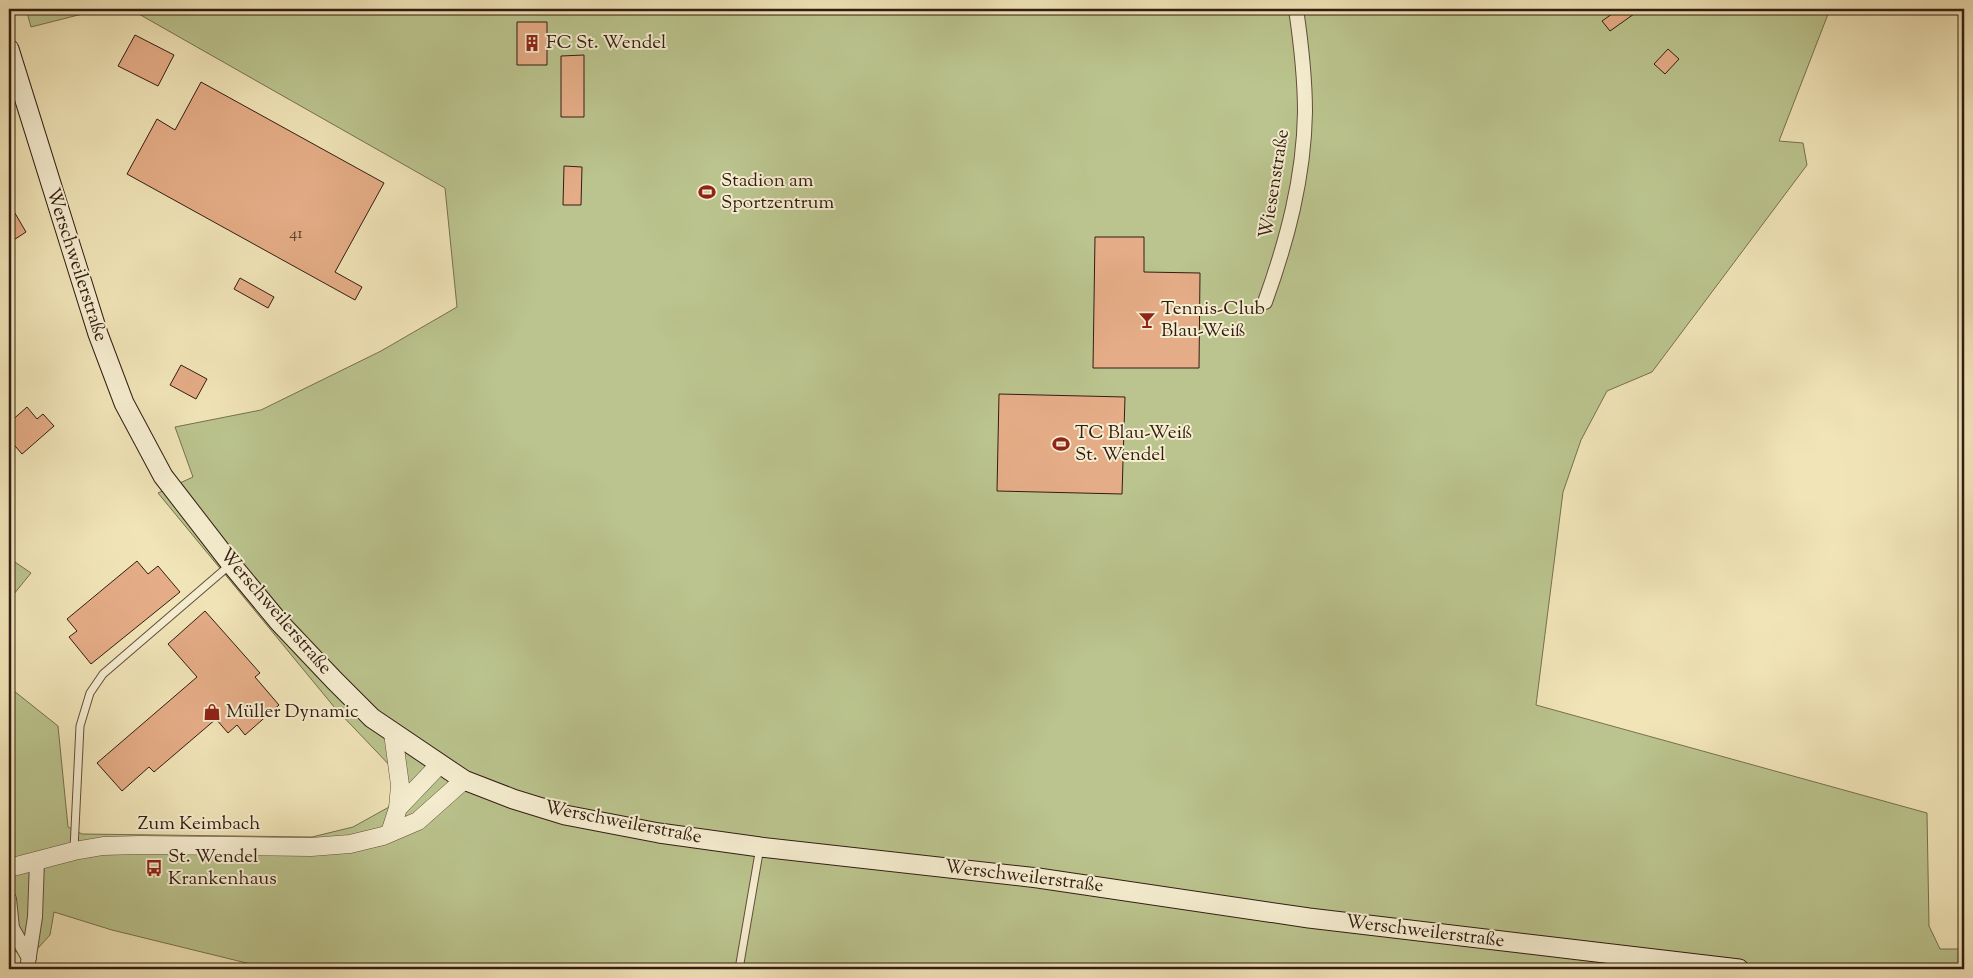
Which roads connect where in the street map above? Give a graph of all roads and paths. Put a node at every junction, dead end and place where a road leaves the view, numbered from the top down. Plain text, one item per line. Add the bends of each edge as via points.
1 (1296, 9) edge
2 (9, 49) edge
3 (12, 73) edge
4 (1265, 302) dead end
5 (231, 564) junction
6 (393, 733) junction
7 (440, 764) junction
8 (464, 780) junction
9 (398, 808) junction
10 (390, 833) junction
11 (760, 847) junction
12 (74, 851) junction
13 (38, 860) junction
14 (9, 868) edge
15 (9, 899) edge
16 (10, 927) edge
17 (28, 964) edge
18 (1664, 965) edge
19 (739, 969) edge
20 (1739, 969) edge

1 - 4 street, Wiesenstraße via 1303,56 1305,112 1301,168 1283,253
2 - 3 main road, Werschweilerstraße
3 - 5 main road, Werschweilerstraße via 124,403 163,476
5 - 6 main road, Werschweilerstraße via 279,622 334,680 372,718
5 - 12 lane via 103,674 90,693 80,726
6 - 7 main road, Werschweilerstraße
6 - 9 street via 400,785
7 - 8 main road, Werschweilerstraße
7 - 9 street
8 - 10 street, Zum Keimbach via 418,821
8 - 11 main road, Werschweilerstraße via 566,815 658,833
9 - 10 street
10 - 12 street, Zum Keimbach via 350,844 311,847 140,844
11 - 18 main road, Werschweilerstraße via 1038,878
11 - 19 lane
12 - 13 street, Zum Keimbach
13 - 14 street, Zum Keimbach
13 - 17 street
15 - 16 street
16 - 17 street
18 - 20 main road, Werschweilerstraße

